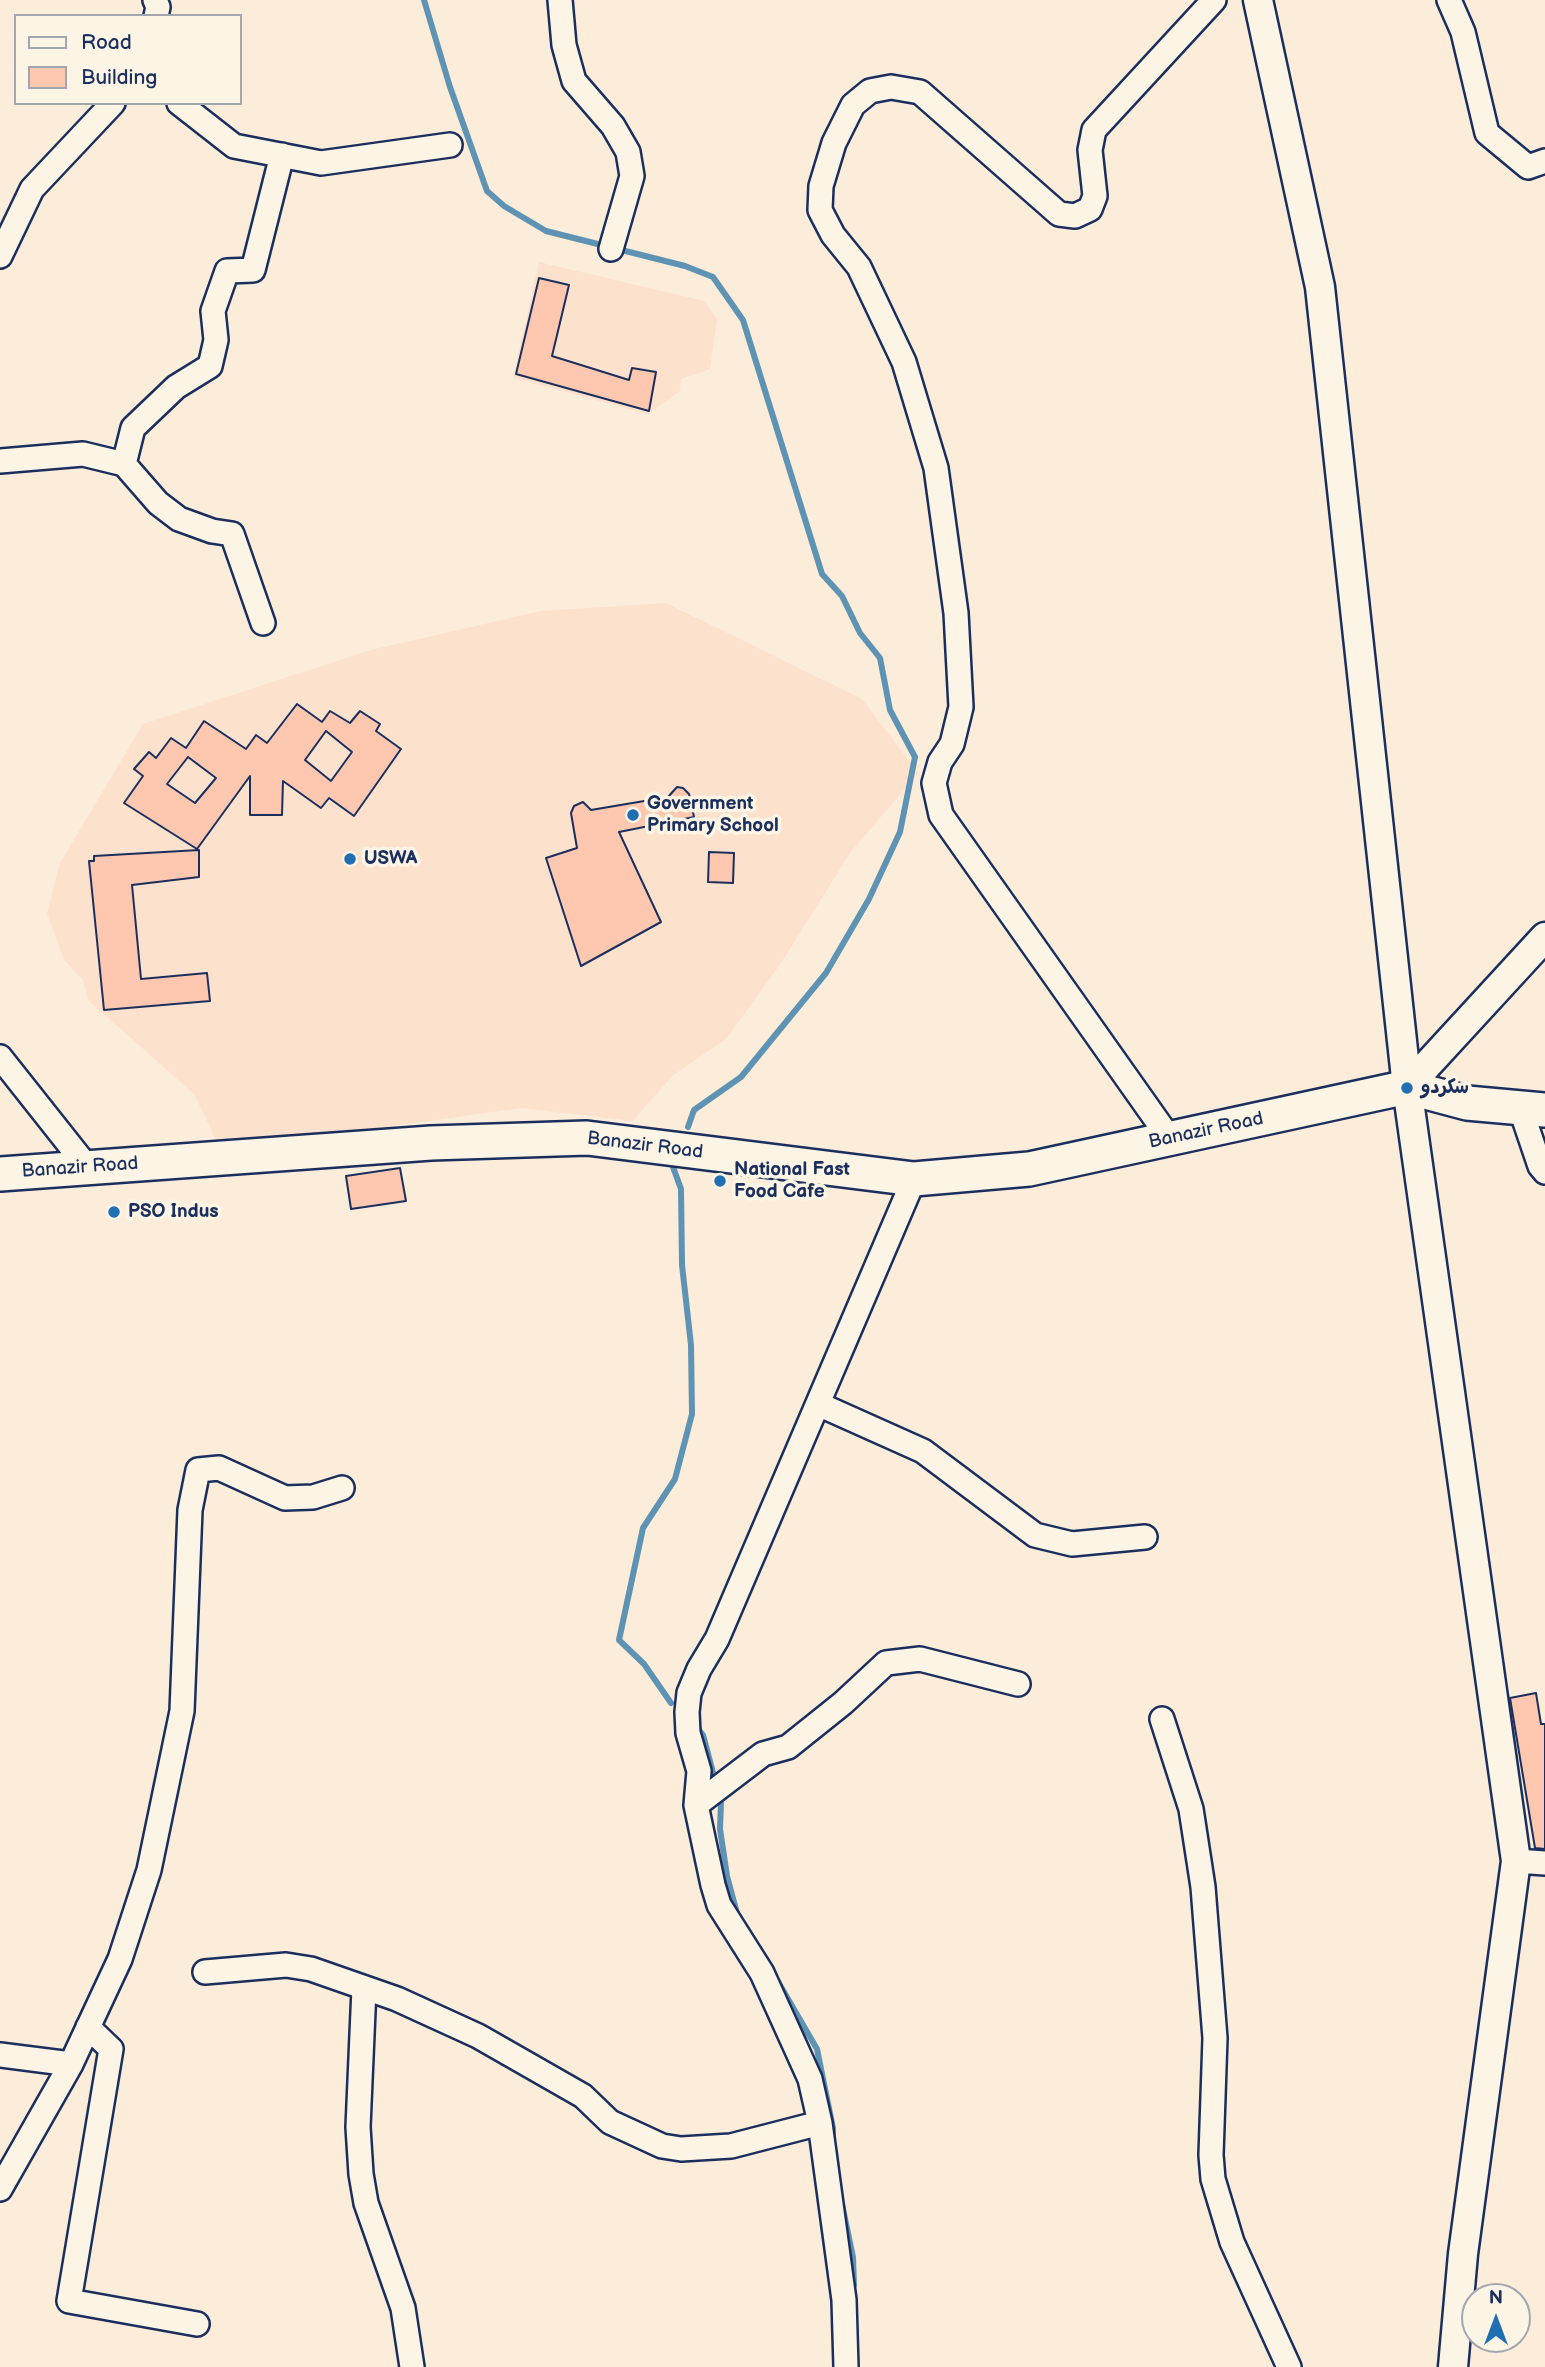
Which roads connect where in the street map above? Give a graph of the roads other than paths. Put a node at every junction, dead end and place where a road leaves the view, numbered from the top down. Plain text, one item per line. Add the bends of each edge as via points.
1 (560, 0) edge
2 (1214, 0) edge
3 (1258, 0) edge
4 (1449, 0) edge
5 (111, 105) edge
6 (182, 105) edge
7 (450, 145) dead end
8 (282, 155) junction
9 (1545, 161) edge
10 (611, 249) dead end
11 (0, 256) edge
12 (0, 461) edge
13 (124, 464) junction
14 (263, 623) dead end
15 (1545, 937) edge
16 (0, 1058) edge
17 (1407, 1087) junction
18 (1533, 1110) edge
19 (1170, 1139) junction
20 (88, 1168) junction
21 (1545, 1172) edge
22 (0, 1174) edge
23 (914, 1180) junction
24 (818, 1404) junction
25 (342, 1488) dead end
26 (1144, 1536) dead end
27 (1018, 1684) dead end
28 (1162, 1719) dead end
29 (696, 1805) junction
30 (1516, 1861) junction
31 (1545, 1863) edge
32 (205, 1972) dead end
33 (364, 1988) junction
34 (88, 2027) junction
35 (0, 2055) edge
36 (71, 2064) junction
37 (820, 2123) junction
38 (0, 2189) edge
39 (197, 2323) dead end
40 (412, 2367) edge
41 (846, 2367) edge
42 (1289, 2367) edge
43 (1453, 2367) edge

1 - 10 street via 564,45 574,81 613,126 628,152 632,176
2 - 19 street via 1094,130 1090,150 1095,196 1090,209 1075,216 1059,214 920,92 891,87 870,91 853,106 834,143 821,186 820,210 859,267 904,362 936,468 956,613 961,708 952,744 934,783 941,815
3 - 17 main road via 1320,287
4 - 9 street via 1463,32 1486,133 1528,167
5 - 11 street via 32,189
6 - 8 street via 234,146
7 - 8 street via 321,163
8 - 13 street via 253,270 228,271 213,311 216,340 210,366 176,387 133,428
12 - 13 street via 83,454
13 - 14 street via 158,503 180,519 232,534
15 - 17 main road
16 - 20 street
17 - 18 highway via 1467,1103
17 - 19 highway, Banazir Road
17 - 30 main road
18 - 21 street via 1540,1166
19 - 23 highway, Banazir Road via 1029,1169
20 - 22 highway, Banazir Road
20 - 23 highway, Banazir Road via 431,1143 587,1138
23 - 24 street
24 - 26 street via 923,1451 1035,1535 1072,1544
24 - 29 street via 717,1639 689,1693 688,1733 699,1771
25 - 34 street via 313,1497 285,1498 219,1468 198,1470 190,1510 182,1712 165,1800 149,1870 120,1959
27 - 29 street via 920,1659 886,1663 788,1747 763,1754
28 - 42 street via 1191,1809 1203,1887 1215,2038 1213,2179 1232,2242
29 - 37 street via 719,1905 762,1973 810,2079
30 - 31 street
30 - 43 main road via 1463,2254
32 - 33 street via 286,1965
33 - 37 street via 478,2036 583,2096 610,2122 662,2146 731,2146
33 - 40 street via 358,2127 362,2174 366,2203 403,2308
34 - 36 street
34 - 39 street via 111,2049 69,2301
35 - 36 street
36 - 38 street
37 - 41 street via 845,2300

